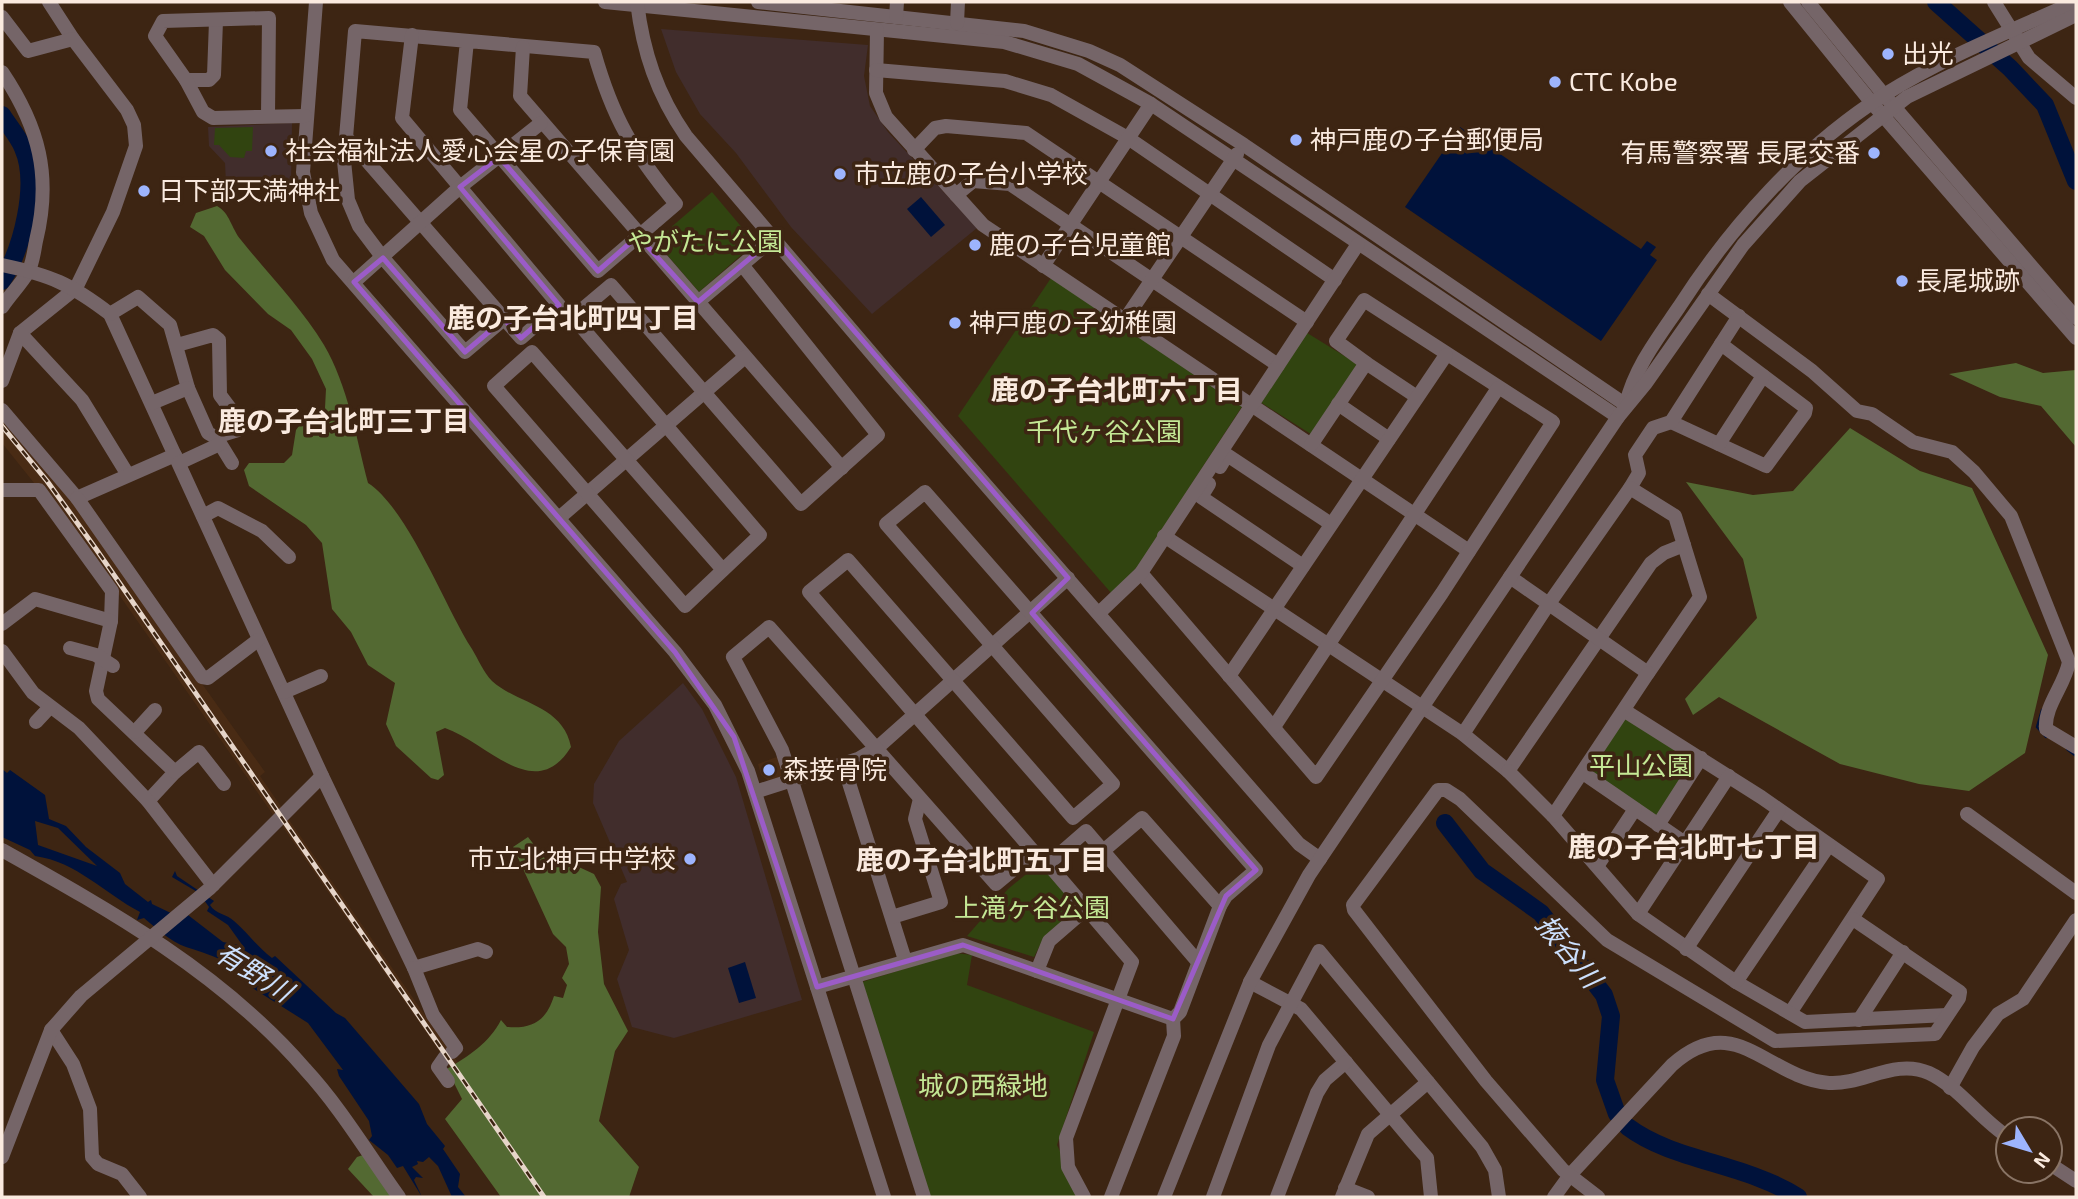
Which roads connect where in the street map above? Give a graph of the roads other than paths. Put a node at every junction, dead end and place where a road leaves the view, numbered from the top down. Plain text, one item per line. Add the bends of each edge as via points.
1 (49, 2) edge
2 (316, 2) edge
3 (605, 2) edge
4 (758, 2) edge
5 (958, 2) edge
6 (1790, 2) edge
7 (1808, 2) edge
8 (1994, 2) edge
9 (2075, 2) edge
10 (637, 3) edge
11 (837, 6) edge
12 (896, 9) edge
13 (2076, 15) edge
14 (2, 17) edge
15 (216, 21) junction
16 (2046, 22) junction
17 (957, 23) junction
18 (877, 30) junction
19 (412, 34) junction
20 (73, 38) junction
21 (467, 41) junction
22 (523, 47) junction
23 (876, 70) junction
24 (2, 72) edge
25 (186, 80) junction
26 (2076, 98) edge
27 (1151, 104) junction
28 (1883, 105) junction
29 (268, 115) junction
30 (305, 116) junction
31 (541, 123) junction
32 (347, 138) junction
33 (1128, 138) junction
34 (1244, 145) junction
35 (914, 149) junction
36 (499, 157) junction
37 (1233, 160) junction
38 (1099, 183) junction
39 (460, 187) junction
40 (1208, 194) junction
41 (957, 195) junction
42 (421, 222) junction
43 (1070, 224) junction
44 (638, 236) junction
45 (1179, 237) junction
46 (774, 238) junction
47 (1358, 244) junction
48 (383, 258) junction
49 (2, 265) edge
50 (1043, 265) junction
51 (743, 266) junction
52 (25, 270) junction
53 (1151, 278) junction
54 (1335, 280) junction
55 (354, 282) junction
56 (76, 288) junction
57 (1708, 294) junction
58 (698, 302) junction
59 (2, 307) edge
60 (110, 314) junction
61 (1739, 316) junction
62 (2076, 318) edge
63 (504, 319) junction
64 (1124, 321) junction
65 (1307, 322) junction
66 (20, 333) junction
67 (2076, 338) edge
68 (1721, 344) junction
69 (177, 345) junction
70 (1446, 355) junction
71 (745, 357) junction
72 (1366, 362) junction
73 (1278, 365) junction
74 (1763, 376) junction
75 (2, 381) edge
76 (188, 388) junction
77 (1498, 388) junction
78 (705, 393) junction
79 (1417, 397) junction
80 (152, 403) junction
81 (1338, 404) junction
82 (1251, 405) junction
83 (2, 410) edge
84 (1622, 411) junction
85 (1671, 422) junction
86 (666, 428) junction
87 (1389, 439) junction
88 (218, 441) junction
89 (1719, 444) junction
90 (1311, 445) junction
91 (177, 458) junction
92 (626, 460) junction
93 (232, 463) dead end
94 (842, 468) junction
95 (128, 475) junction
96 (1362, 478) junction
97 (1630, 488) junction
98 (2, 489) edge
99 (590, 494) junction
100 (77, 498) junction
101 (1415, 514) junction
102 (203, 516) junction
103 (559, 518) junction
104 (1331, 524) junction
105 (1164, 536) junction
106 (1684, 545) junction
107 (1469, 551) junction
108 (289, 557) dead end
109 (1303, 566) junction
110 (723, 570) junction
111 (1140, 573) junction
112 (1068, 578) junction
113 (1510, 578) junction
114 (1548, 605) junction
115 (1273, 609) junction
116 (1032, 613) junction
117 (1099, 613) junction
118 (111, 621) junction
119 (2, 624) edge
120 (1598, 638) junction
121 (258, 640) junction
122 (1328, 645) junction
123 (993, 646) junction
124 (70, 648) dead end
125 (2, 650) edge
126 (109, 663) junction
127 (1648, 673) junction
128 (1229, 676) junction
129 (955, 680) junction
130 (1382, 680) junction
131 (317, 681) dead end
132 (284, 692) junction
133 (50, 707) junction
134 (1422, 707) junction
135 (155, 710) dead end
136 (1625, 710) junction
137 (916, 713) junction
138 (36, 722) dead end
139 (1274, 726) junction
140 (135, 732) junction
141 (1463, 734) junction
142 (2076, 747) edge
143 (877, 748) junction
144 (1701, 758) junction
145 (844, 764) junction
146 (1508, 771) junction
147 (176, 772) junction
148 (1583, 773) junction
149 (321, 776) junction
150 (1729, 776) junction
151 (792, 781) junction
152 (225, 784) dead end
153 (755, 792) junction
154 (920, 799) junction
155 (148, 801) junction
156 (1635, 809) junction
157 (1779, 810) junction
158 (1967, 814) dead end
159 (1553, 816) junction
160 (1658, 825) junction
161 (1685, 843) junction
162 (1829, 845) junction
163 (2, 850) edge
164 (1103, 850) junction
165 (1320, 859) junction
166 (1598, 865) junction
167 (211, 887) junction
168 (2076, 893) edge
169 (1220, 906) junction
170 (1087, 909) junction
171 (1638, 914) junction
172 (892, 918) junction
173 (1853, 919) junction
174 (2076, 920) edge
175 (154, 937) junction
176 (1686, 949) junction
177 (486, 952) dead end
178 (1903, 952) junction
179 (905, 960) junction
180 (1198, 962) junction
181 (414, 968) junction
182 (1037, 971) junction
183 (854, 976) junction
184 (1250, 982) junction
185 (1736, 982) junction
186 (817, 988) junction
187 (1118, 1001) junction
188 (1289, 1003) junction
189 (1790, 1013) junction
190 (1947, 1016) junction
191 (1173, 1019) junction
192 (1859, 1020) junction
193 (51, 1030) junction
194 (1346, 1062) junction
195 (448, 1081) dead end
196 (1428, 1082) junction
197 (1950, 1088) junction
198 (1390, 1115) junction
199 (1994, 1125) edge
200 (2, 1157) edge
201 (1570, 1175) junction
202 (1344, 1193) edge
203 (141, 1197) edge
204 (399, 1197) edge
205 (884, 1197) edge
206 (924, 1197) edge
207 (1084, 1197) edge
208 (1111, 1197) edge
209 (1164, 1197) edge
210 (1213, 1197) edge
211 (1278, 1197) edge
212 (1368, 1197) edge
213 (1431, 1197) edge
214 (1499, 1197) edge
215 (1554, 1197) edge
216 (1598, 1197) edge

1 - 20 street
2 - 30 street
3 - 10 street
4 - 11 street
5 - 17 street
6 - 28 street
7 - 28 street
8 - 26 street via 2029,58
9 - 16 street
10 - 18 street
10 - 46 street via 648,60 667,108
11 - 12 street
12 - 17 street
13 - 16 street
14 - 20 street via 28,51
15 - 25 street via 214,75
15 - 25 street via 163,21 159,25 155,36
15 - 29 street via 270,18
16 - 28 street via 1963,60
17 - 34 street via 1024,31 1089,51 1119,65
18 - 23 street
18 - 27 street via 1003,42 1047,53 1101,75
19 - 21 street
19 - 32 street via 355,31
19 - 39 street via 402,118
20 - 56 street via 127,110 136,146 113,212
21 - 22 street
21 - 36 street via 460,110
22 - 31 street via 520,96
22 - 44 street via 594,52 608,101 632,148 676,204
23 - 33 street via 1005,81 1051,95
23 - 35 street via 876,93 886,117
24 - 52 street via 22,102 45,186 43,213
25 - 29 street via 203,112 213,118
27 - 33 street
27 - 37 street
28 - 57 street via 1800,181 1743,245
28 - 62 street
28 - 67 street
28 - 84 street via 1808,154 1768,193 1699,275 1632,378
29 - 30 street
30 - 55 street via 303,172 311,213 333,260
31 - 36 street
31 - 44 street
32 - 42 street
32 - 48 street via 348,200 359,226
33 - 38 street
33 - 40 street
34 - 37 street
34 - 84 street
35 - 38 street via 935,128 946,126 1026,133
35 - 41 street
36 - 39 street
36 - 44 street via 598,271
37 - 40 street
37 - 47 street
38 - 43 street
38 - 45 street
39 - 42 street
39 - 63 street via 559,304 521,338
40 - 45 street
40 - 54 street
41 - 43 street via 973,181 1010,184
41 - 50 street via 982,225
42 - 48 street
42 - 63 street
43 - 50 street
43 - 53 street
44 - 58 street
45 - 53 street
45 - 65 street
46 - 51 street
46 - 112 street
47 - 54 street
47 - 84 street
48 - 55 street
48 - 63 street via 465,352
49 - 52 street
50 - 64 street
51 - 58 street
51 - 94 street via 878,435
52 - 56 street
52 - 59 street
53 - 64 street
53 - 73 street
54 - 65 street
55 - 103 street
56 - 60 street
56 - 66 street
57 - 61 street
57 - 84 street
58 - 71 street
60 - 69 street via 138,297 170,325
60 - 80 street
61 - 68 street
61 - 142 street via 1857,411 1872,414 1913,442 1952,452 2011,516 2069,662 2045,717 2046,729
64 - 82 street
65 - 73 street
66 - 75 street
66 - 95 street via 82,400
68 - 74 street
68 - 85 street
69 - 76 street
69 - 88 street via 214,335 219,340 220,395 241,423 238,430
70 - 72 street via 1363,300 1336,341
70 - 77 street
70 - 79 street
71 - 78 street
71 - 94 street
72 - 79 street
72 - 81 street
73 - 82 street
74 - 89 street
74 - 89 street via 1806,408 1805,413 1766,466
76 - 80 street
76 - 88 street via 208,433
77 - 101 street
77 - 107 street via 1552,422
78 - 86 street
78 - 86 street via 611,285 573,317
78 - 94 street via 801,503
79 - 87 street
80 - 91 street
81 - 87 street
81 - 90 street
82 - 90 street
82 - 105 street
83 - 100 street
84 - 113 street
85 - 89 street
85 - 97 street via 1653,428 1635,456 1639,473
86 - 92 street
86 - 110 street via 760,535
87 - 96 street
88 - 91 street
88 - 93 street
90 - 96 street
91 - 95 street
91 - 102 street
92 - 99 street
92 - 99 street via 532,352 494,386
92 - 110 street
95 - 100 street
96 - 101 street
96 - 104 street
97 - 106 street via 1675,516
97 - 114 street
98 - 118 street via 40,491 112,591
99 - 103 street
99 - 110 street via 685,606
100 - 121 street via 202,677 208,678
101 - 107 street
101 - 122 street
102 - 108 street via 218,508 262,531
102 - 121 street
103 - 153 street via 715,705 734,737
104 - 109 street
104 - 109 street via 1227,455 1201,497
105 - 111 street
105 - 115 street
106 - 120 street via 1651,563
106 - 127 street via 1700,597
107 - 130 street
109 - 115 street
111 - 117 street
111 - 128 street
112 - 116 street
112 - 117 street
113 - 114 street
113 - 134 street
114 - 120 street
114 - 141 street
115 - 122 street
115 - 128 street
116 - 123 street
116 - 123 street via 925,492 886,524
116 - 169 street via 1256,870
117 - 165 street via 1299,844
118 - 119 street via 35,599
118 - 126 street
120 - 127 street
120 - 146 street
121 - 132 street
122 - 130 street
122 - 139 street
123 - 129 street
123 - 129 street via 1113,784 1073,818
124 - 126 street
125 - 133 street via 33,693
126 - 140 street via 96,691 98,699
127 - 136 street
128 - 139 street
129 - 137 street
129 - 137 street via 848,560 825,577 809,592
130 - 134 street
130 - 139 street via 1316,777
131 - 132 street
132 - 149 street
133 - 138 street
133 - 155 street via 79,728
134 - 141 street
134 - 165 street
135 - 140 street
136 - 144 street
136 - 148 street
137 - 143 street
137 - 154 street via 1034,852 996,884
140 - 147 street
141 - 146 street
143 - 145 street
143 - 151 street via 769,627 733,657 733,663 765,716
143 - 154 street
144 - 150 street
144 - 160 street
145 - 151 street
145 - 172 street
146 - 159 street
147 - 152 street via 199,751 220,767
147 - 155 street
148 - 156 street
148 - 159 street
149 - 167 street
149 - 181 street
150 - 157 street
150 - 161 street
151 - 153 street
151 - 183 street
153 - 186 street
154 - 172 street via 915,819 941,902
155 - 167 street
156 - 160 street
156 - 166 street
157 - 162 street
157 - 176 street
158 - 168 street
159 - 166 street
160 - 161 street
161 - 171 street
162 - 173 street via 1878,879
162 - 185 street
163 - 175 street
164 - 169 street via 1142,818
164 - 170 street via 1086,831 1048,864
164 - 180 street
165 - 184 street
166 - 171 street
167 - 175 street
169 - 180 street
170 - 182 street via 1049,941
170 - 187 street via 1132,962
171 - 176 street
172 - 179 street
173 - 178 street
173 - 189 street
174 - 197 street via 2023,999 1998,1014 1973,1047
175 - 193 street via 80,996
175 - 204 street via 278,1039 334,1102
176 - 185 street
177 - 181 street via 478,949
178 - 190 street via 1960,992
178 - 192 street
179 - 182 street via 963,945
179 - 183 street
180 - 191 street via 1180,1012
181 - 195 street via 433,1016 456,1048 438,1068
182 - 187 street
183 - 186 street
183 - 206 street
184 - 188 street
184 - 209 street
185 - 189 street
186 - 205 street
187 - 191 street
187 - 207 street via 1066,1138 1068,1167
188 - 194 street via 1301,1009
188 - 196 street via 1319,951
188 - 210 street
189 - 192 street via 1805,1022
190 - 192 street
190 - 201 street via 1935,1034 1775,1041 1606,940 1460,799 1438,790 1353,905 1354,910 1486,1081
191 - 208 street via 1172,1041
193 - 200 street
193 - 203 street via 73,1063 90,1110 92,1157 122,1174
194 - 198 street
194 - 211 street via 1317,1093
196 - 198 street
196 - 214 street via 1491,1159
197 - 199 street
197 - 201 street via 1929,1073 1897,1068 1830,1083 1804,1077 1729,1043 1708,1042 1690,1049 1672,1065
198 - 202 street via 1361,1144
198 - 213 street via 1427,1158
201 - 215 street
201 - 216 street
202 - 212 street

